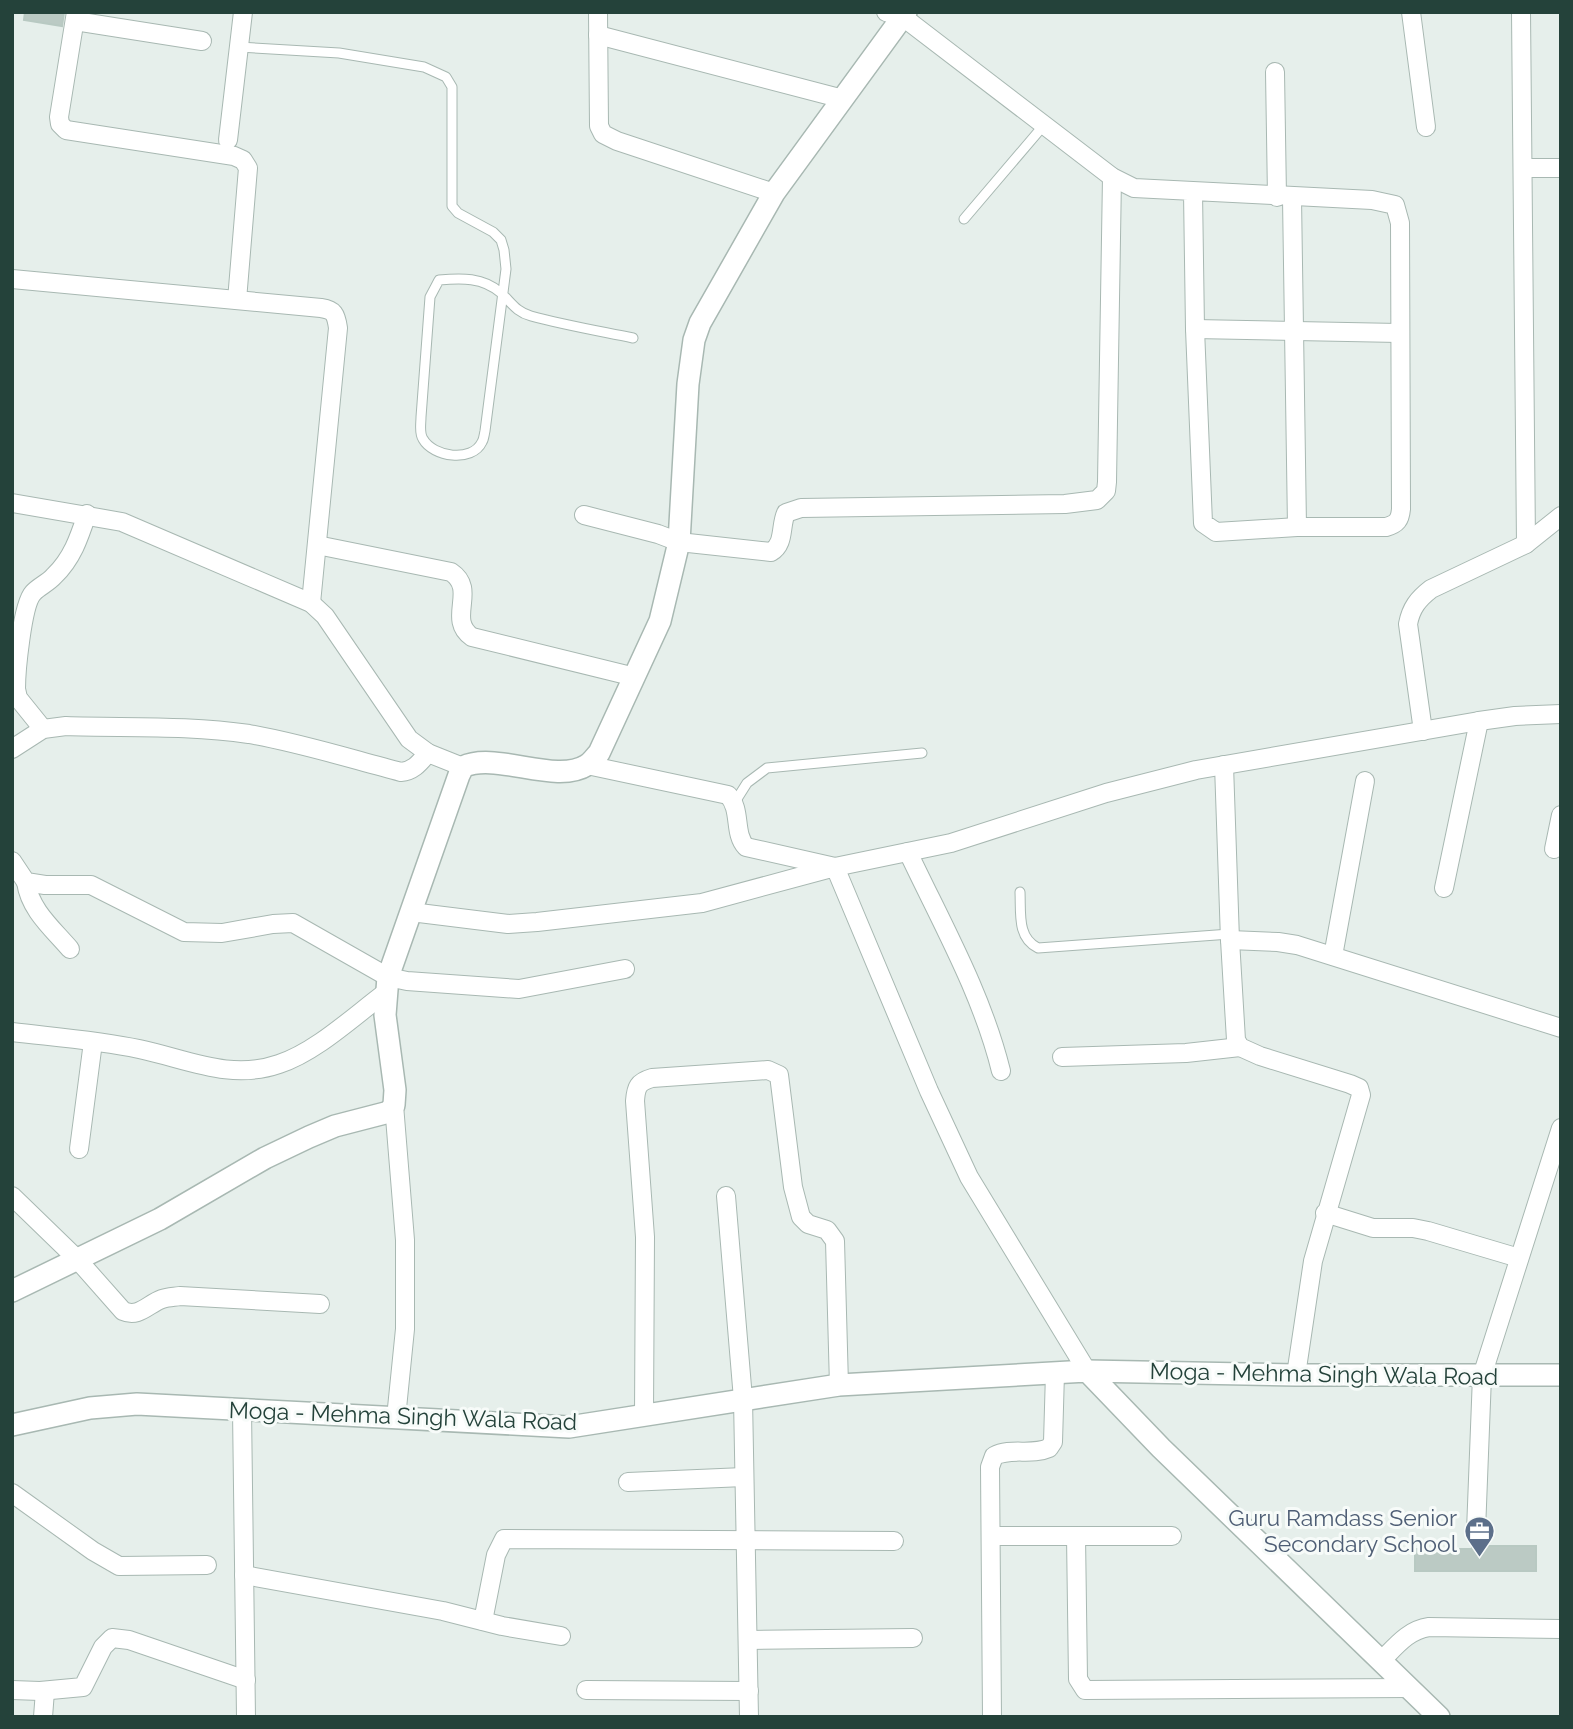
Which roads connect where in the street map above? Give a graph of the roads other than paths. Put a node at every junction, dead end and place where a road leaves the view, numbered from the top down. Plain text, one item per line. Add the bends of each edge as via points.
1 (243, 12) edge
2 (598, 12) edge
3 (1411, 12) edge
4 (1521, 12) edge
5 (898, 14) edge
6 (75, 16) edge
7 (598, 35) junction
8 (202, 41) dead end
9 (239, 47) junction
10 (1275, 72) dead end
11 (843, 99) junction
12 (1044, 125) junction
13 (1426, 127) dead end
14 (229, 141) dead end
15 (1523, 168) junction
16 (1561, 168) edge
17 (1112, 177) junction
18 (1192, 192) junction
19 (774, 193) junction
20 (1284, 197) junction
21 (964, 219) dead end
22 (12, 279) edge
23 (502, 294) junction
24 (237, 300) junction
25 (1195, 329) junction
26 (1293, 331) junction
27 (1399, 333) junction
28 (633, 338) dead end
29 (12, 503) edge
30 (87, 514) junction
31 (584, 515) dead end
32 (1561, 516) edge
33 (1297, 527) junction
34 (680, 542) junction
35 (1526, 544) junction
36 (317, 545) junction
37 (311, 603) junction
38 (635, 677) junction
39 (1561, 715) edge
40 (1479, 721) junction
41 (43, 729) junction
42 (1423, 731) junction
43 (12, 749) edge
44 (428, 753) junction
45 (922, 753) dead end
46 (587, 765) junction
47 (1224, 765) junction
48 (463, 767) junction
49 (1365, 780) dead end
50 (735, 802) junction
51 (1561, 815) edge
52 (1554, 849) dead end
53 (908, 852) junction
54 (12, 861) edge
55 (835, 867) junction
56 (26, 882) junction
57 (1444, 888) dead end
58 (1020, 892) dead end
59 (411, 912) junction
60 (1230, 937) junction
61 (70, 949) dead end
62 (1333, 956) junction
63 (625, 970) dead end
64 (386, 985) junction
65 (1561, 1028) edge
66 (12, 1032) edge
67 (93, 1042) junction
68 (1240, 1047) junction
69 (1062, 1058) dead end
70 (1001, 1071) dead end
71 (394, 1105) junction
72 (1561, 1128) edge
73 (79, 1149) dead end
74 (12, 1196) edge
75 (726, 1196) dead end
76 (1325, 1213) junction
77 (1519, 1258) junction
78 (77, 1259) junction
79 (12, 1291) edge
80 (320, 1304) dead end
81 (1087, 1371) junction
82 (1055, 1373) junction
83 (1296, 1375) junction
84 (1561, 1375) edge
85 (1482, 1376) junction
86 (839, 1385) junction
87 (743, 1399) junction
88 (242, 1410) junction
89 (644, 1415) junction
90 (397, 1418) junction
91 (12, 1425) edge
92 (744, 1477) junction
93 (628, 1482) dead end
94 (12, 1493) edge
95 (1476, 1531) dead end
96 (992, 1536) junction
97 (1076, 1536) junction
98 (1172, 1536) dead end
99 (746, 1538) junction
100 (894, 1541) dead end
101 (207, 1565) dead end
102 (244, 1575) junction
103 (483, 1621) junction
104 (1561, 1629) edge
105 (561, 1636) dead end
106 (913, 1639) dead end
107 (748, 1640) junction
108 (1381, 1661) junction
109 (246, 1680) junction
110 (1409, 1688) junction
111 (12, 1690) edge
112 (586, 1690) dead end
113 (45, 1691) junction
114 (749, 1691) junction
115 (43, 1717) edge
116 (246, 1717) edge
117 (749, 1717) edge
118 (992, 1717) edge
119 (1439, 1717) edge

1 - 9 street
2 - 7 street
3 - 13 street
4 - 15 street
5 - 11 street
5 - 12 street
6 - 8 street
6 - 24 street via 59,117 66,130 234,156 248,168
7 - 11 street
7 - 19 street via 599,126 603,134
9 - 14 street
9 - 23 lane via 339,53 424,67 446,77 452,87 452,205 458,214 500,240 506,269
10 - 20 street
11 - 19 street
12 - 17 street
12 - 21 lane
15 - 16 street
15 - 35 street
17 - 18 street via 1135,188
17 - 34 street via 1107,482 1102,496 1065,504 801,509 786,513 780,543 771,552
18 - 20 street
18 - 25 street
19 - 34 street via 694,340
20 - 26 street
20 - 27 street via 1395,205 1400,223
22 - 24 street
23 - 23 lane via 482,442 468,453 444,453 423,440 421,433 433,287 439,281 464,279 488,283
23 - 28 lane via 530,316
24 - 36 street via 320,307 337,315
25 - 26 street
25 - 33 street via 1203,523 1216,532
26 - 27 street
26 - 33 street
27 - 33 street via 1400,518 1386,527
29 - 30 street
30 - 37 street via 122,522
30 - 41 street via 74,551 48,582 33,592 26,608 16,689
31 - 34 street
32 - 35 street
34 - 38 street via 660,621
35 - 42 street via 1431,589 1410,610
36 - 37 street
36 - 38 street via 451,572 462,580 460,622 472,637
37 - 44 street via 401,730
38 - 46 street via 598,753
39 - 40 street
40 - 42 street
40 - 57 street
41 - 43 street
41 - 44 street via 66,726 248,734 323,749 401,772 418,765
42 - 47 street
44 - 48 street
45 - 50 lane via 767,768 747,783
46 - 48 street via 571,771 479,762
46 - 50 street via 728,795
47 - 53 street via 1106,793 951,843
47 - 60 street
48 - 59 street
49 - 62 street
50 - 55 street via 741,841 747,847
51 - 52 street
53 - 55 street
53 - 70 street via 975,993
54 - 56 street
55 - 59 street via 702,903 537,922 508,924
55 - 81 street via 969,1177
56 - 61 street via 33,905
56 - 64 street via 91,886 184,932 222,933 293,923
58 - 60 lane via 1023,935 1038,948
59 - 64 street
60 - 62 street via 1297,944
60 - 68 street via 1234,1028
62 - 65 street
63 - 64 street via 519,989
64 - 67 street via 311,1048 256,1071 216,1069
64 - 71 street
66 - 67 street
67 - 73 street
68 - 69 street
68 - 76 street via 1359,1088 1359,1107
71 - 78 street via 389,1112 335,1126 265,1158 160,1219
71 - 90 street via 405,1240 405,1329
72 - 77 street
74 - 78 street
75 - 87 street
76 - 77 street via 1373,1227 1413,1227
76 - 83 street via 1307,1288
77 - 85 street
78 - 79 street
78 - 80 street via 129,1314 180,1296
81 - 82 street, Moga - Mehma Singh Wala Road
81 - 83 street, Moga - Mehma Singh Wala Road
81 - 108 street
82 - 86 street, Moga - Mehma Singh Wala Road
82 - 96 street via 1053,1442 1049,1448 1000,1453 992,1461
83 - 85 street, Moga - Mehma Singh Wala Road
84 - 85 street, Moga - Mehma Singh Wala Road
85 - 95 street
86 - 87 street, Moga - Mehma Singh Wala Road
86 - 89 street via 835,1241 827,1230 802,1217 793,1186 779,1075 768,1070 652,1078 638,1085 635,1101 645,1237
87 - 89 street, Moga - Mehma Singh Wala Road
87 - 92 street
88 - 90 street, Moga - Mehma Singh Wala Road
88 - 91 street, Moga - Mehma Singh Wala Road via 137,1404 90,1408
88 - 102 street
89 - 90 street, Moga - Mehma Singh Wala Road via 569,1427
92 - 93 street
92 - 99 street
94 - 101 street via 119,1566
96 - 97 street
96 - 118 street
97 - 98 street
97 - 110 street via 1078,1679 1085,1690
99 - 100 street
99 - 103 street via 504,1539 496,1555
99 - 107 street
102 - 103 street
102 - 109 street
103 - 105 street
104 - 108 street via 1417,1629
106 - 107 street
107 - 114 street
108 - 110 street
109 - 113 street via 112,1638 83,1687
109 - 116 street
110 - 119 street
111 - 113 street
112 - 114 street
113 - 115 street
114 - 117 street

